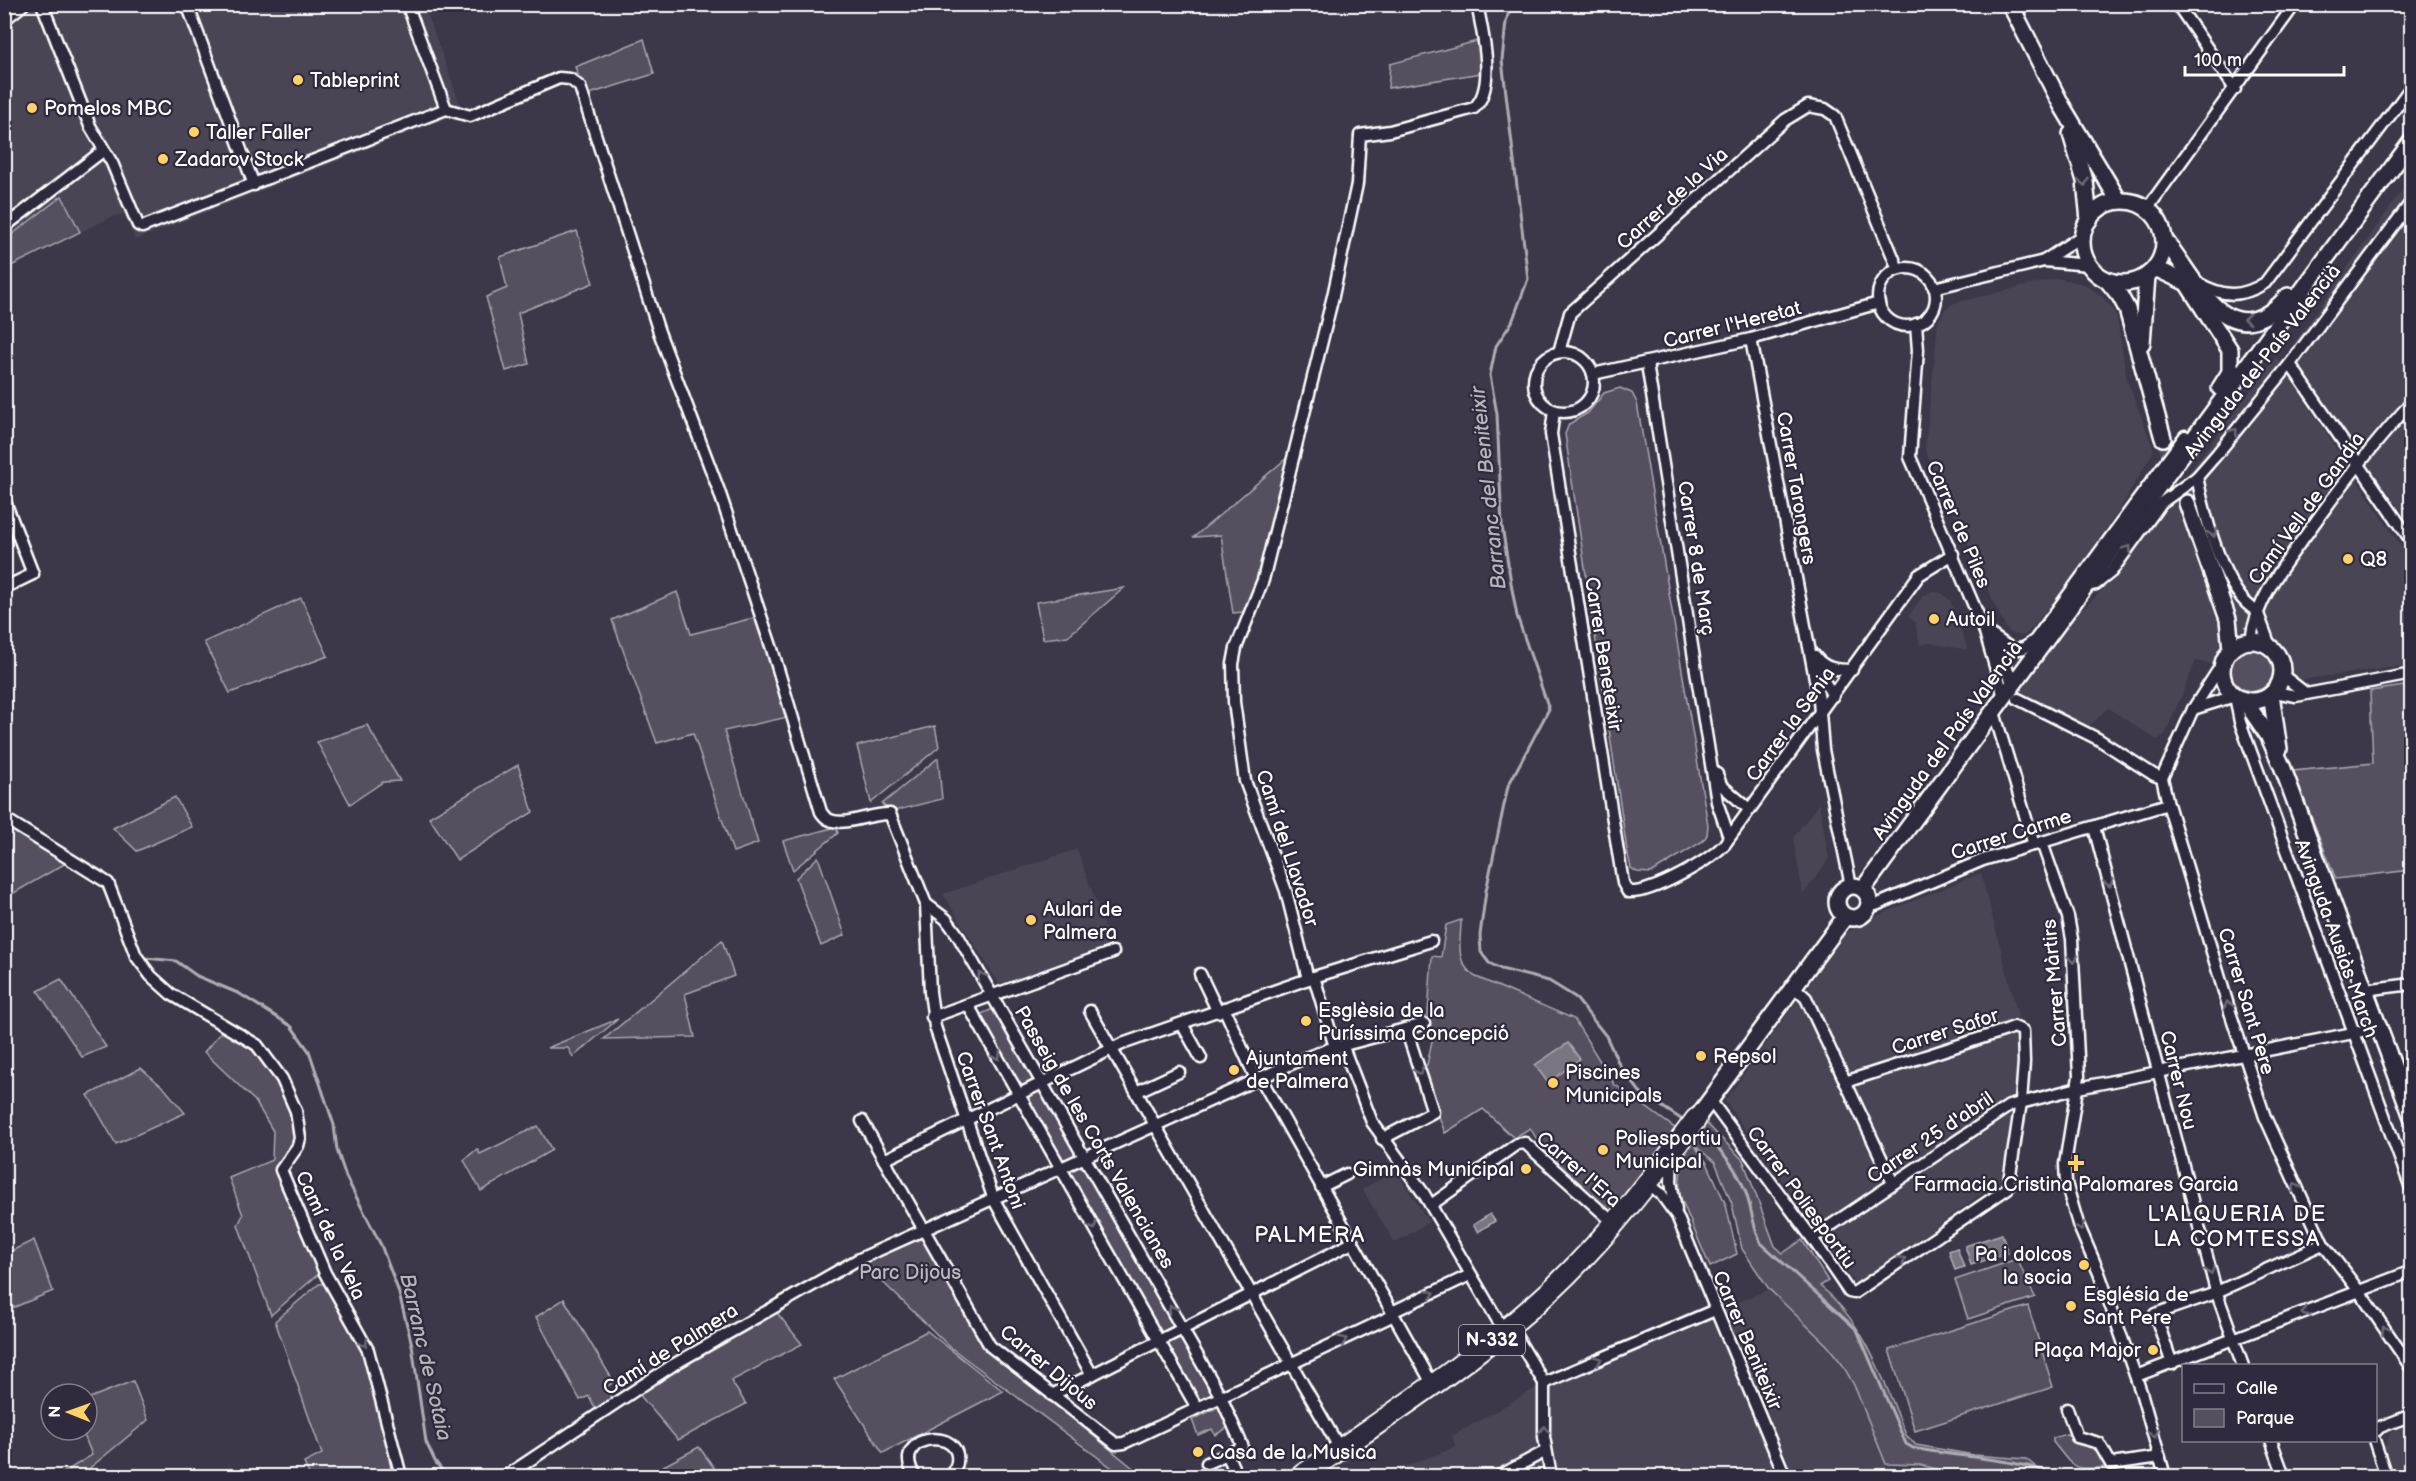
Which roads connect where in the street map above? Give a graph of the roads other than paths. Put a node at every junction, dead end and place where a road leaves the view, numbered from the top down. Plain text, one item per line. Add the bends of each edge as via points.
1 (24, 4) edge
2 (42, 4) edge
3 (187, 4) edge
4 (407, 4) edge
5 (1477, 4) edge
6 (2010, 4) edge
7 (2177, 4) edge
8 (2295, 4) edge
9 (4, 20) edge
10 (2412, 86) edge
11 (2235, 89) junction
12 (2062, 106) junction
13 (446, 109) junction
14 (2412, 141) edge
15 (104, 150) junction
16 (2386, 176) junction
17 (254, 185) junction
18 (2119, 201) junction
19 (2412, 201) edge
20 (2147, 209) junction
21 (2089, 220) junction
22 (4, 227) edge
23 (2083, 234) junction
24 (2164, 239) junction
25 (2044, 261) junction
26 (2089, 265) junction
27 (1898, 270) junction
28 (2151, 272) junction
29 (2107, 280) junction
30 (2195, 281) junction
31 (1935, 288) junction
32 (1879, 303) junction
33 (1917, 324) junction
34 (1751, 339) junction
35 (1559, 352) junction
36 (1647, 364) junction
37 (2290, 364) junction
38 (2142, 367) junction
39 (1593, 375) junction
40 (2412, 402) edge
41 (1554, 411) junction
42 (2163, 438) tunnel mouth
43 (2186, 442) junction
44 (2357, 463) junction
45 (2197, 477) junction
46 (2164, 480) junction
47 (2148, 485) junction
48 (4, 499) edge
49 (2187, 503) tunnel mouth
50 (2412, 542) edge
51 (1953, 554) junction
52 (2085, 586) junction
53 (4, 588) edge
54 (2257, 611) junction
55 (2228, 619) junction
56 (1984, 629) junction
57 (2251, 640) junction
58 (1807, 643) junction
59 (2270, 646) junction
60 (2231, 649) junction
61 (2222, 664) junction
62 (1852, 670) junction
63 (2412, 674) edge
64 (2282, 675) junction
65 (2304, 692) junction
66 (2272, 693) junction
67 (2012, 694) junction
68 (1833, 696) junction
69 (2239, 698) junction
70 (2193, 709) junction
71 (1994, 712) junction
72 (1819, 716) junction
73 (1710, 757) junction
74 (2282, 766) junction
75 (2162, 778) junction
76 (2168, 804) junction
77 (1749, 809) junction
78 (4, 818) edge
79 (2094, 827) junction
80 (1729, 837) junction
81 (2038, 844) junction
82 (1857, 888) junction
83 (1638, 893) joint
84 (926, 904) junction
85 (1869, 905) junction
86 (1845, 917) junction
87 (1431, 941) dead end
88 (1113, 952) dead end
89 (1200, 974) dead end
90 (1311, 978) junction
91 (2412, 984) edge
92 (1793, 986) junction
93 (2364, 990) junction
94 (993, 996) junction
95 (968, 1005) junction
96 (1221, 1010) junction
97 (1090, 1011) dead end
98 (932, 1017) junction
99 (1182, 1024) junction
100 (1424, 1024) dead end
101 (2378, 1028) junction
102 (1406, 1029) junction
103 (2352, 1034) junction
104 (1339, 1047) junction
105 (1112, 1048) junction
106 (2244, 1055) junction
107 (1201, 1058) dead end
108 (1179, 1072) dead end
109 (2159, 1072) junction
110 (1258, 1078) junction
111 (1845, 1082) junction
112 (1043, 1083) junction
113 (2078, 1088) junction
114 (1136, 1092) junction
115 (1019, 1095) junction
116 (1710, 1100) junction
117 (2021, 1102) junction
118 (2412, 1117) edge
119 (966, 1119) junction
120 (1696, 1119) joint
121 (862, 1121) dead end
122 (1155, 1126) junction
123 (1382, 1139) junction
124 (1677, 1146) junction
125 (1086, 1157) junction
126 (884, 1160) junction
127 (1061, 1169) junction
128 (1347, 1174) dead end
129 (1652, 1178) junction
130 (1893, 1183) junction
131 (1321, 1187) junction
132 (1672, 1191) junction
133 (2412, 1191) edge
134 (994, 1200) junction
135 (1431, 1205) junction
136 (1677, 1216) junction
137 (1615, 1224) junction
138 (923, 1231) junction
139 (1812, 1238) junction
140 (1352, 1243) junction
141 (2323, 1244) junction
142 (2412, 1271) edge
143 (1470, 1275) junction
144 (2216, 1291) junction
145 (2359, 1291) junction
146 (1250, 1294) junction
147 (1716, 1310) junction
148 (1393, 1314) junction
149 (1183, 1328) junction
150 (1507, 1328) junction
151 (2234, 1340) junction
152 (1158, 1341) junction
153 (2174, 1363) junction
154 (1292, 1364) junction
155 (2243, 1364) edge
156 (2412, 1369) edge
157 (1092, 1375) junction
158 (2136, 1376) junction
159 (1544, 1383) junction
160 (1433, 1385) junction
161 (1052, 1395) junction
162 (1221, 1397) junction
163 (1197, 1408) junction
164 (2067, 1409) dead end
165 (2412, 1415) edge
166 (2377, 1430) edge
167 (2272, 1442) edge
168 (2375, 1442) edge
169 (1340, 1449) junction
170 (1546, 1451) junction
171 (1227, 1454) junction
172 (2160, 1457) junction
173 (1207, 1463) dead end
174 (401, 1476) edge
175 (506, 1476) edge
176 (915, 1476) edge
177 (952, 1476) edge
178 (1237, 1476) edge
179 (1301, 1476) edge
180 (1499, 1476) edge
181 (1551, 1476) edge
182 (1785, 1476) edge
183 (2165, 1476) edge
184 (2284, 1476) edge
185 (2386, 1476) edge

1 - 9 street
2 - 15 street via 90,126
3 - 17 street
4 - 13 street
5 - 90 street, Camí del Llavador via 1486,48 1484,91 1478,105 1390,131 1360,135 1358,184 1333,296 1263,580 1236,648 1232,677 1245,781 1286,891
6 - 12 street
7 - 11 street
8 - 11 street
10 - 30 street via 2265,283 2252,291 2230,295
11 - 20 street
12 - 18 street
12 -> 21 street via 2085,181
13 - 17 street
13 - 84 street, Carrer Sant Antoni via 470,116 559,78 570,79 580,87 659,332 719,491 772,649 821,813 834,823 890,814
14 - 16 street
15 - 17 street via 142,227
15 - 22 street
16 -> 30 street via 2370,188 2299,284 2267,315 2247,320 2227,316 2216,310
16 - 43 street, Avinguda del País Valencià
18 - 20 street
18 - 21 street via 2102,207
19 - 37 street, Avinguda del País Valencià
20 - 24 street via 2159,222
21 - 23 street
23 - 25 street
23 - 26 street via 2083,250
24 - 28 street via 2163,254
24 - 30 street
25 - 26 street
25 - 31 street
26 - 29 street
27 - 31 street via 1916,269
27 - 32 street via 1882,282
27 - 35 street, Carrer de la Via via 1835,116 1825,109 1808,106 1785,120 1570,313
28 - 29 street via 2127,284
28 - 38 street via 2142,322
28 - 43 street via 2187,283 2230,350 2230,372
29 - 38 street via 2127,309
31 - 33 street via 1933,310
32 - 33 street via 1888,319 1897,324
32 - 34 street, Carrer l'Heretat
33 - 51 street, Carrer de Piles via 1910,457
34 - 36 street, Carrer l'Heretat
34 - 58 street, Carrer Tarongers
35 - 39 street via 1584,359
35 - 41 street via 1544,359 1534,375 1539,400
36 - 39 street, Carrer l'Heretat
36 - 73 street, Carrer 8 de Març
37 - 44 street
45 -> 37 street, Avinguda del País Valencià
38 - 42 street
39 - 41 street via 1592,393 1581,408
40 - 44 street, Camí Vell de Gandia
41 - 83 street, Carrer Beneteixir via 1551,434 1623,883 1628,892
43 - 46 street, Avinguda del País Valencià
43 - 47 street, Avinguda del País Valencià
44 - 50 street
44 - 54 street, Camí Vell de Gandia
52 -> 45 street, Avinguda del País Valencià via 2096,584 2111,572 2161,503
45 -> 54 street via 2201,500 2232,585 2245,604
46 - 47 street
46 - 52 street, Avinguda del País Valencià
47 - 56 street, Avinguda del País Valencià via 2028,645 2013,650
48 - 53 street via 33,574
49 - 55 street
51 - 56 street, Carrer de Piles
51 - 62 street, Carrer la Senia via 1919,575
52 - 67 street, Avinguda del País Valencià
54 - 57 street, Camí Vell de Gandia
54 - 59 street, Camí Vell de Gandia
55 - 57 street
55 - 60 street
56 - 67 street, Carrer de Piles via 2005,663
57 - 59 street
57 - 60 street
58 - 62 street, Carrer Tarongers via 1822,665
58 - 68 street, Carrer Tarongers
58 - 72 street, Carrer Tarongers
59 - 64 street via 2280,659
60 - 61 street
61 - 69 street via 2224,682
61 - 70 street
62 - 68 street, Carrer la Senia
63 - 65 street
64 - 65 street
64 - 66 street
65 - 66 street via 2289,696
66 - 69 street via 2258,700
66 - 74 street
67 - 71 street, Avinguda del País Valencià
67 - 75 street
68 - 72 street, Carrer la Senia
69 - 70 street
69 - 74 street via 2268,735
69 - 103 street, Avinguda Ausiàs March via 2240,722
70 - 75 street
71 - 81 street
71 - 82 street, Avinguda del País Valencià
72 - 77 street, Carrer la Senia
72 - 82 street, Carrer Tarongers via 1823,750
73 - 77 street, Carrer 8 de Març via 1721,785
73 - 80 street, Carrer 8 de Març via 1717,802
74 - 93 street
75 - 76 street, Carrer Sant Pere
76 - 79 street, Carrer Carme
106 -> 76 street, Carrer Sant Pere
77 - 80 street, Carrer la Senia
78 -> 174 street, Camí de la Vela via 108,883 136,956 151,976 171,994 257,1045 282,1079 296,1111 300,1138 281,1170 325,1273 368,1350
79 - 81 street, Carrer Carme
79 -> 109 street, Carrer Nou
80 - 83 street, Carrer la Senia via 1703,861
81 - 85 street, Carrer Carme via 1959,869
81 -> 113 street, Carrer Màrtirs via 2070,923
82 - 85 street via 1868,896
82 - 86 street via 1842,890 1837,900 1838,910
94 -> 84 street, Passeig de les Corts Valencianes via 952,926
84 - 98 street, Carrer Sant Antoni
85 - 86 street via 1860,917
86 - 92 street
87 - 90 street
88 - 94 street
89 - 96 street
90 - 96 street
90 - 104 street, Camí del Llavador
91 - 93 street
92 - 111 street via 1806,998
92 - 116 street
93 - 101 street
94 - 95 street
94 - 112 street, Passeig de les Corts Valencianes
95 - 98 street
95 -> 115 street
96 - 99 street
96 - 110 street
97 - 105 street
98 - 119 street, Carrer Sant Antoni
99 - 105 street
99 - 107 street
100 - 102 street, Camí de Palmera
101 - 103 street, Carrer 25 d'abril
101 - 118 street
102 - 104 street, Camí de Palmera
102 -> 123 street via 1433,1112
103 - 106 street, Carrer 25 d'abril
103 - 133 street, Avinguda Ausiàs March
104 - 110 street, Camí de Palmera
104 - 123 street, Camí del Llavador
105 - 112 street
105 - 114 street
106 - 109 street, Carrer 25 d'abril
141 -> 106 street, Carrer Sant Pere via 2265,1117
108 - 114 street
109 - 113 street, Carrer 25 d'abril
109 -> 144 street, Carrer Nou
110 - 122 street, Camí de Palmera
110 - 131 street
111 - 117 street, Carrer Safor via 2014,1028 2022,1031
111 - 130 street
112 - 115 street
112 - 125 street, Passeig de les Corts Valencianes
113 - 117 street, Carrer 25 d'abril
113 -> 158 street, Carrer Màrtirs via 2065,1164 2066,1183
114 - 122 street
115 - 119 street
115 - 127 street
116 - 120 street
116 - 139 street, Carrer Poliesportiu
117 - 130 street, Carrer 25 d'abril via 2009,1106
139 -> 117 street, Carrer Poliesportiu via 1849,1292 1854,1293 2008,1188
119 - 126 street
119 - 134 street, Carrer Sant Antoni
120 - 124 highway, N-332
121 - 126 street, Carrer Dijous
122 - 125 street, Camí de Palmera
122 - 146 street
123 - 135 street, Camí del Llavador
124 - 129 highway, N-332
124 - 132 street, Carrer Beniteixir
125 - 127 street, Camí de Palmera
149 -> 125 street, Passeig de les Corts Valencianes
126 - 138 street, Carrer Dijous
127 - 134 street, Camí de Palmera
127 -> 152 street
128 - 131 street
129 - 132 street via 1665,1179
129 - 136 street, Carrer Beniteixir
129 - 137 highway, N-332
130 - 139 street, Carrer 25 d'abril
131 - 140 street
132 - 136 street, Carrer Beniteixir
134 - 138 street, Camí de Palmera
134 - 157 street, Carrer Sant Antoni
135 - 137 street, Carrer l'Era via 1517,1144 1525,1143
135 - 143 street, Camí del Llavador
136 - 147 street, Carrer Beniteixir
137 - 150 highway, N-332 via 1555,1286
138 - 161 street, Carrer Dijous via 990,1346
138 - 175 street, Camí de Palmera via 857,1260 674,1365
140 - 146 street
140 - 148 street
141 - 144 street
141 - 145 street, Carrer Sant Pere
142 - 145 street
148 -> 143 street
143 - 150 street, Camí del Llavador
144 - 151 street, Carrer Nou
144 - 153 street via 2155,1314
145 -> 151 street
156 -> 145 street, Carrer Sant Pere
146 - 149 street
146 - 154 street
159 -> 147 street
147 - 182 street, Carrer Beniteixir
154 -> 148 street
148 - 160 street
149 - 152 street
149 - 162 street, Passeig de les Corts Valencianes
150 - 159 street, Camí del Llavador
150 - 160 highway, N-332
151 - 153 street
151 - 155 street, Carrer Nou
152 - 157 street
152 - 163 street
153 - 158 street
154 - 162 street
154 - 169 street
157 - 161 street
158 -> 172 street, Carrer Màrtirs
170 -> 159 street
160 - 169 highway, N-332
161 - 163 street, Carrer Dijous via 1116,1444
162 - 163 street
162 - 171 street, Passeig de les Corts Valencianes via 1242,1445
164 - 172 street via 2077,1437 2099,1443 2111,1464
165 - 166 street
167 - 184 street
168 - 185 street
169 - 179 highway, N-332
170 - 180 street
170 - 181 street
171 - 173 street
171 - 178 street
172 - 183 street, Carrer Màrtirs
176 - 177 street via 911,1454 921,1441 932,1438 953,1448 957,1461

